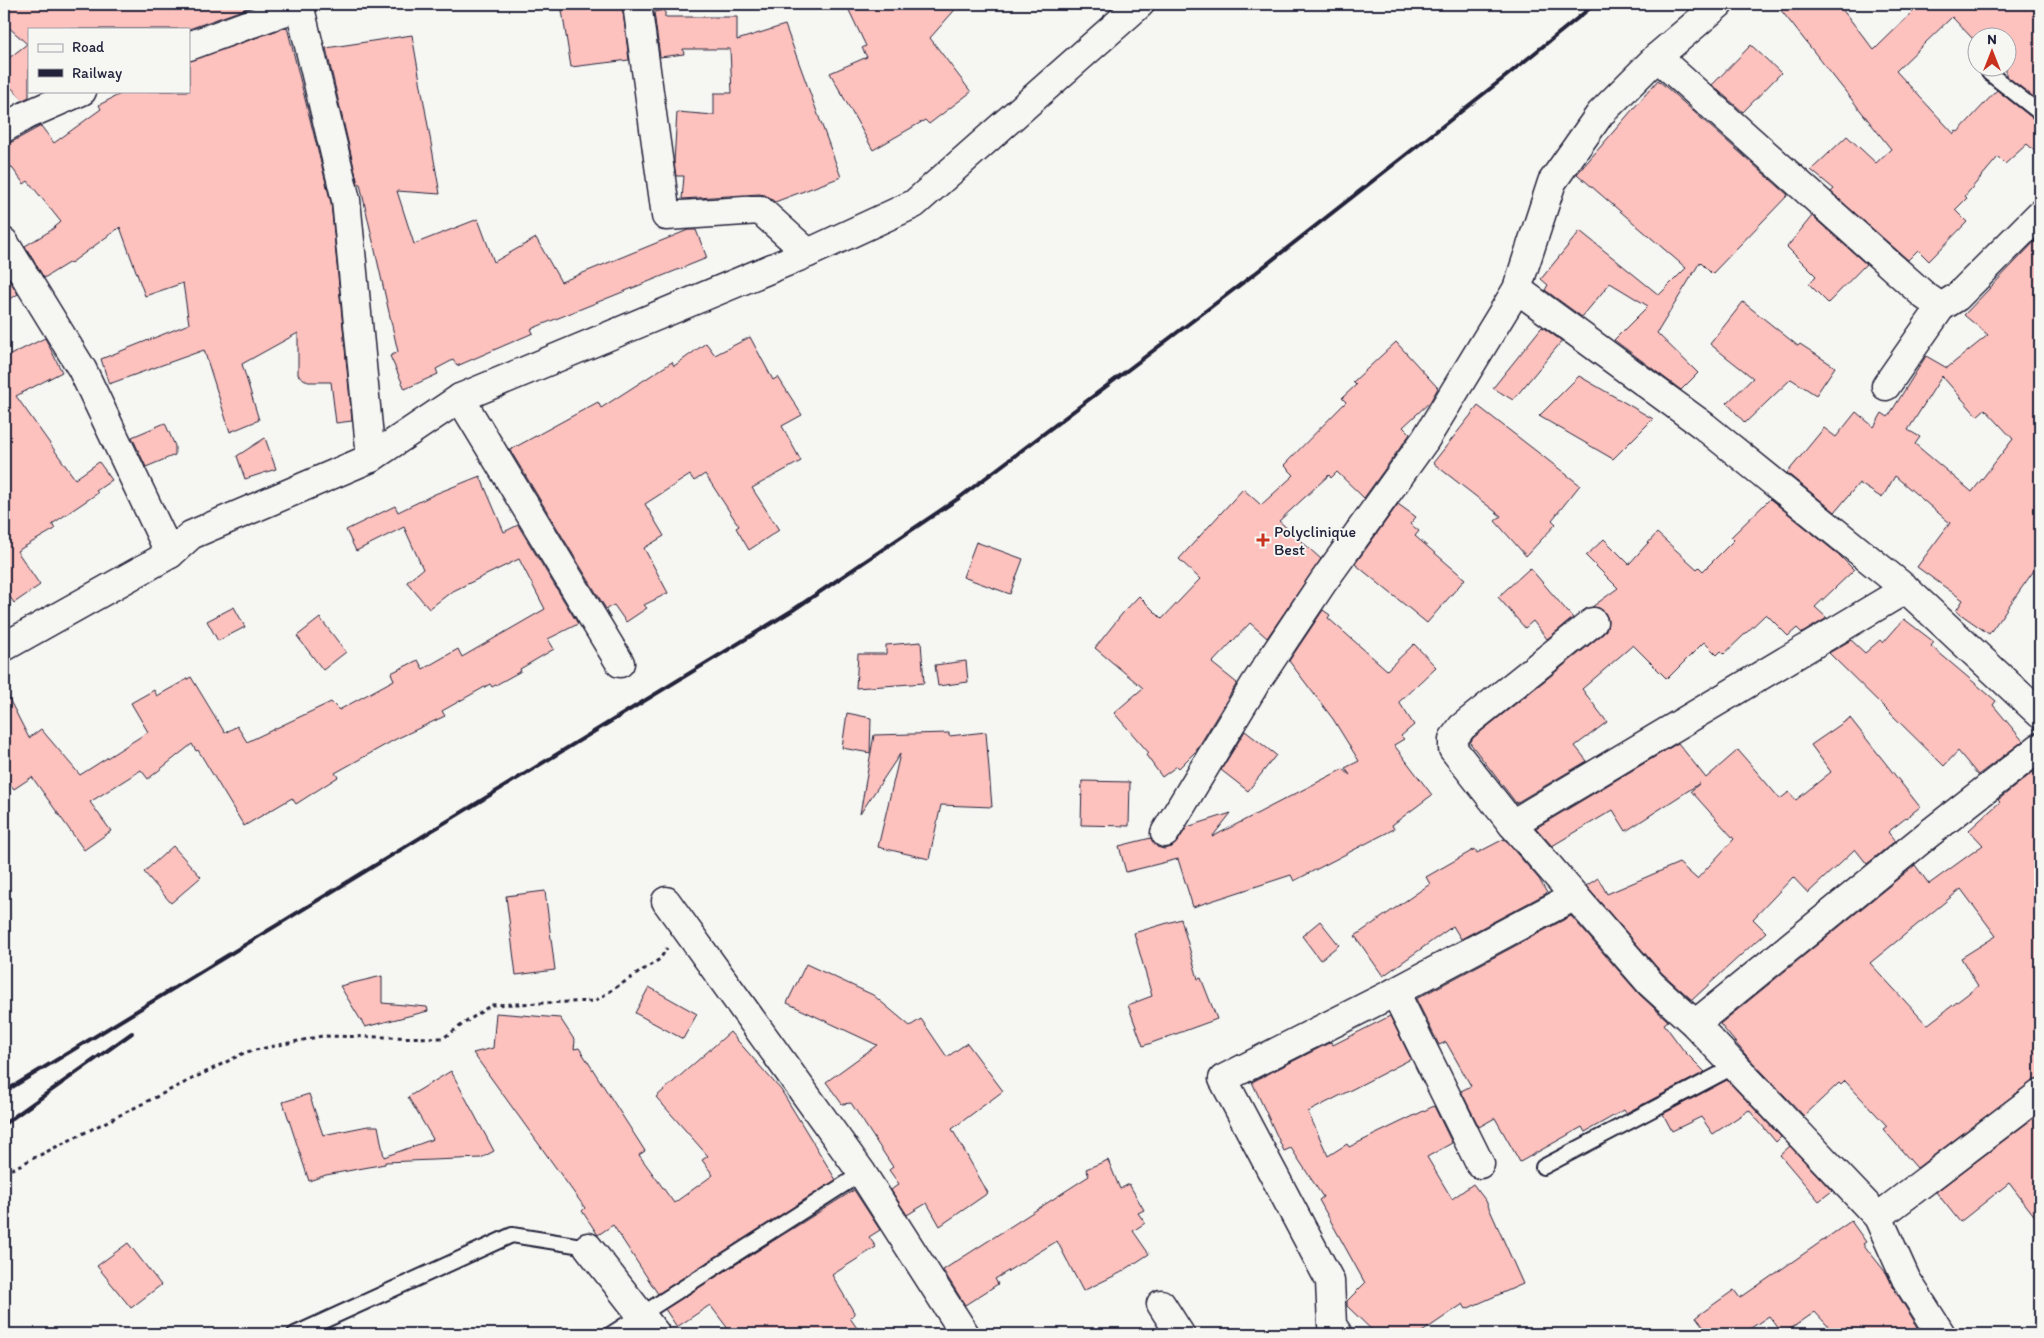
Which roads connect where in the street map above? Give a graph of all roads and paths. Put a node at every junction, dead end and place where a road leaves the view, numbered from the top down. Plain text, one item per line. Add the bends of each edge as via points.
1 (637, 4) edge
2 (1140, 4) edge
3 (1719, 4) edge
4 (299, 5) edge
5 (190, 46) edge
6 (1657, 58) junction
7 (1995, 78) edge
8 (80, 92) edge
9 (2040, 113) edge
10 (4, 128) edge
11 (2040, 214) edge
12 (4, 242) edge
13 (808, 253) junction
14 (1517, 289) junction
15 (1941, 307) junction
16 (1886, 386) dead end
17 (460, 398) junction
18 (371, 458) junction
19 (170, 554) junction
20 (1906, 589) junction
21 (1593, 622) dead end
22 (4, 647) edge
23 (620, 663) dead end
24 (2040, 714) edge
25 (2040, 747) edge
26 (1512, 824) junction
27 (1165, 833) dead end
28 (1575, 896) junction
29 (666, 901) dead end
30 (683, 925) junction
31 (1395, 992) junction
32 (1695, 1024) junction
33 (1735, 1066) junction
34 (2040, 1094) edge
35 (1480, 1164) dead end
36 (1543, 1167) dead end
37 (862, 1172) junction
38 (4, 1173) edge
39 (1878, 1217) junction
40 (588, 1247) joint
41 (1161, 1304) dead end
42 (649, 1325) edge
43 (295, 1334) edge
44 (611, 1334) edge
45 (966, 1334) edge
46 (1180, 1334) edge
47 (1338, 1334) edge
48 (1941, 1334) edge

1 - 13 street via 666,216 760,210
2 - 13 street via 914,204
3 - 6 street
4 - 5 street
4 - 18 street via 346,200
6 - 14 street via 1600,114 1552,182
6 - 15 street
7 - 9 lane
8 - 10 street
11 - 15 street via 1957,297
12 - 19 street via 82,369
13 - 17 street
14 - 20 street via 1704,426
14 - 27 street via 1425,440 1323,582 1255,684
15 - 16 street
17 - 18 street
17 - 23 street
18 - 19 street via 191,536
19 - 22 street
20 - 24 street
20 - 26 street
21 - 26 street via 1462,727 1453,739 1454,749
25 - 32 street
26 - 28 street
28 - 31 street
28 - 32 street via 1651,984
29 - 30 street
30 - 37 street
30 - 38 path via 660,959 595,1001 491,1005 443,1038 322,1036 246,1052
31 - 35 street
31 - 47 street via 1223,1079 1330,1281 1332,1325
32 - 33 street
33 - 36 lane
33 - 39 street
34 - 39 street
37 - 42 lane
37 - 45 street
39 - 48 street via 1906,1279
40 - 42 street
40 - 43 lane via 512,1235
41 - 46 street
42 - 44 lane

